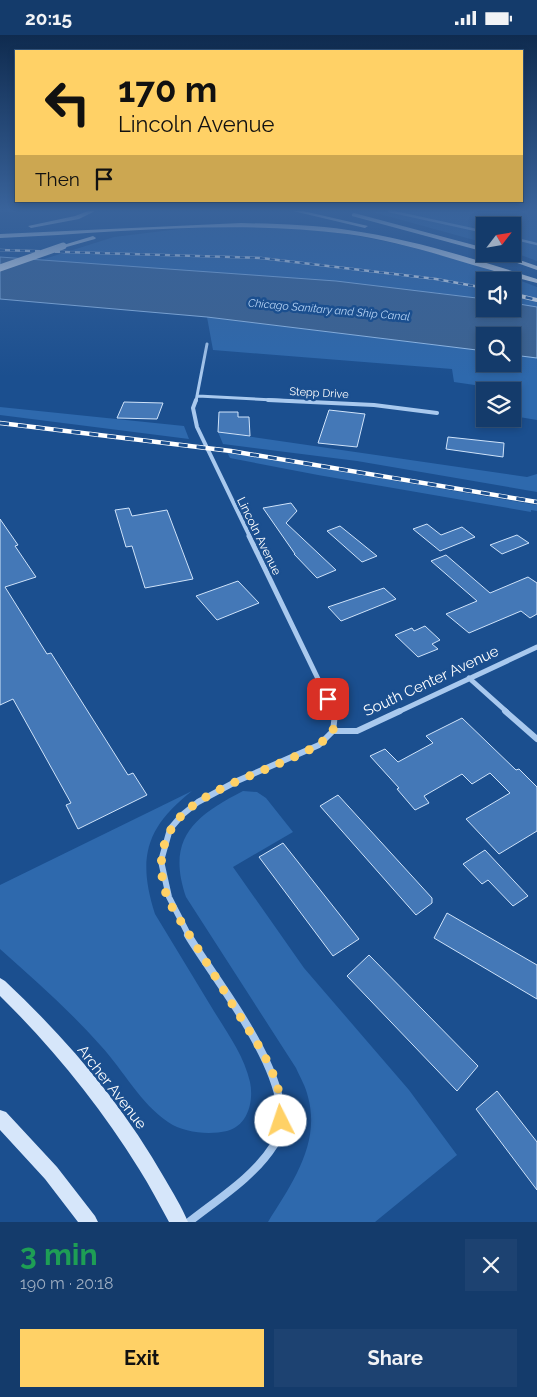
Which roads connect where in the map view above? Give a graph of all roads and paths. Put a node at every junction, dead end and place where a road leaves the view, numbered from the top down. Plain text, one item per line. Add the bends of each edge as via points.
1 (489, 266) edge
2 (499, 266) edge
3 (537, 281) edge
4 (207, 344) dead end
5 (198, 396) junction
6 (437, 413) dead end
7 (537, 647) edge
8 (469, 678) junction
9 (333, 731) junction
10 (537, 739) edge
11 (0, 986) edge
12 (0, 1118) edge
13 (89, 1222) edge
14 (179, 1222) edge
15 (189, 1222) edge

1 - 3 highway
2 - 3 highway
4 - 5 street, Lincoln Avenue
5 - 6 street, Stepp Drive via 374,405
5 - 9 street, Lincoln Avenue via 193,409 197,427 335,714
7 - 8 street, South Center Avenue
8 - 9 street, South Center Avenue via 357,731
8 - 10 street
9 - 15 street via 318,746 200,801 169,830 163,845 161,866 165,891 261,1050 276,1081 282,1109 280,1133 268,1155
11 - 14 main road, Archer Avenue via 47,1034 97,1094 141,1156
12 - 13 main road via 51,1173

